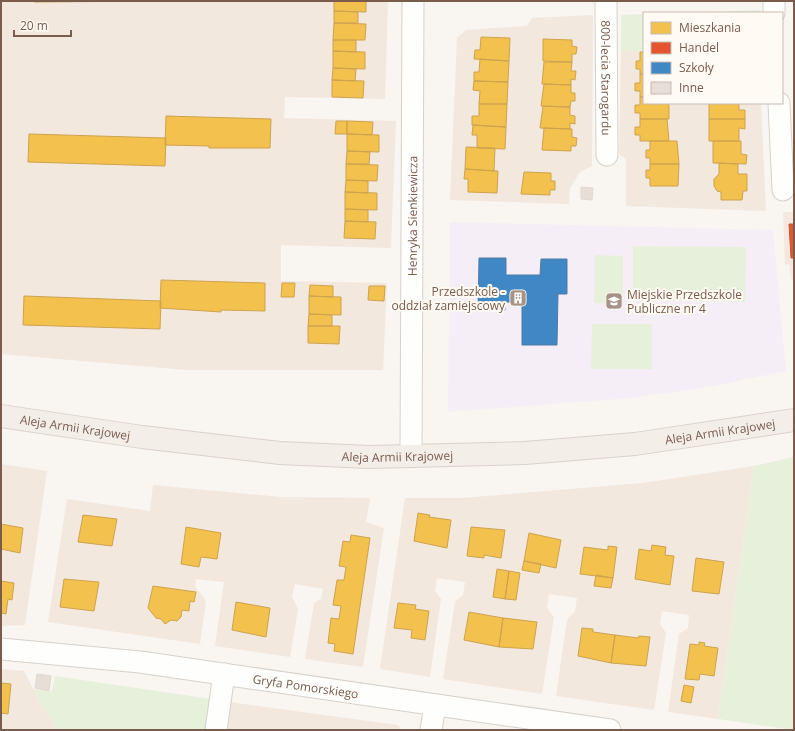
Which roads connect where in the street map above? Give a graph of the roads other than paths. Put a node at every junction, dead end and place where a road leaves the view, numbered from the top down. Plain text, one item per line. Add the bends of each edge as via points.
1 (413, 1) edge
2 (606, 1) edge
3 (774, 1) edge
4 (774, 12) edge
5 (779, 104) edge
6 (608, 155) dead end
7 (783, 190) dead end
8 (1, 416) edge
9 (794, 420) edge
10 (411, 456) junction
11 (1, 649) edge
12 (224, 674) junction
13 (436, 705) junction
14 (216, 730) edge
15 (431, 730) edge
16 (610, 730) edge

1 - 10 street, Henryka Sienkiewicza
2 - 6 street, 800-lecia Starogardu
3 - 4 street
5 - 7 street
8 - 10 main road, Aleja Armii Krajowej via 142,437 280,453
9 - 10 main road, Aleja Armii Krajowej via 635,444 525,453
11 - 12 street, Gryfa Pomorskiego via 119,660
12 - 13 street, Gryfa Pomorskiego
12 - 14 street
13 - 15 street
13 - 16 street, Gryfa Pomorskiego

